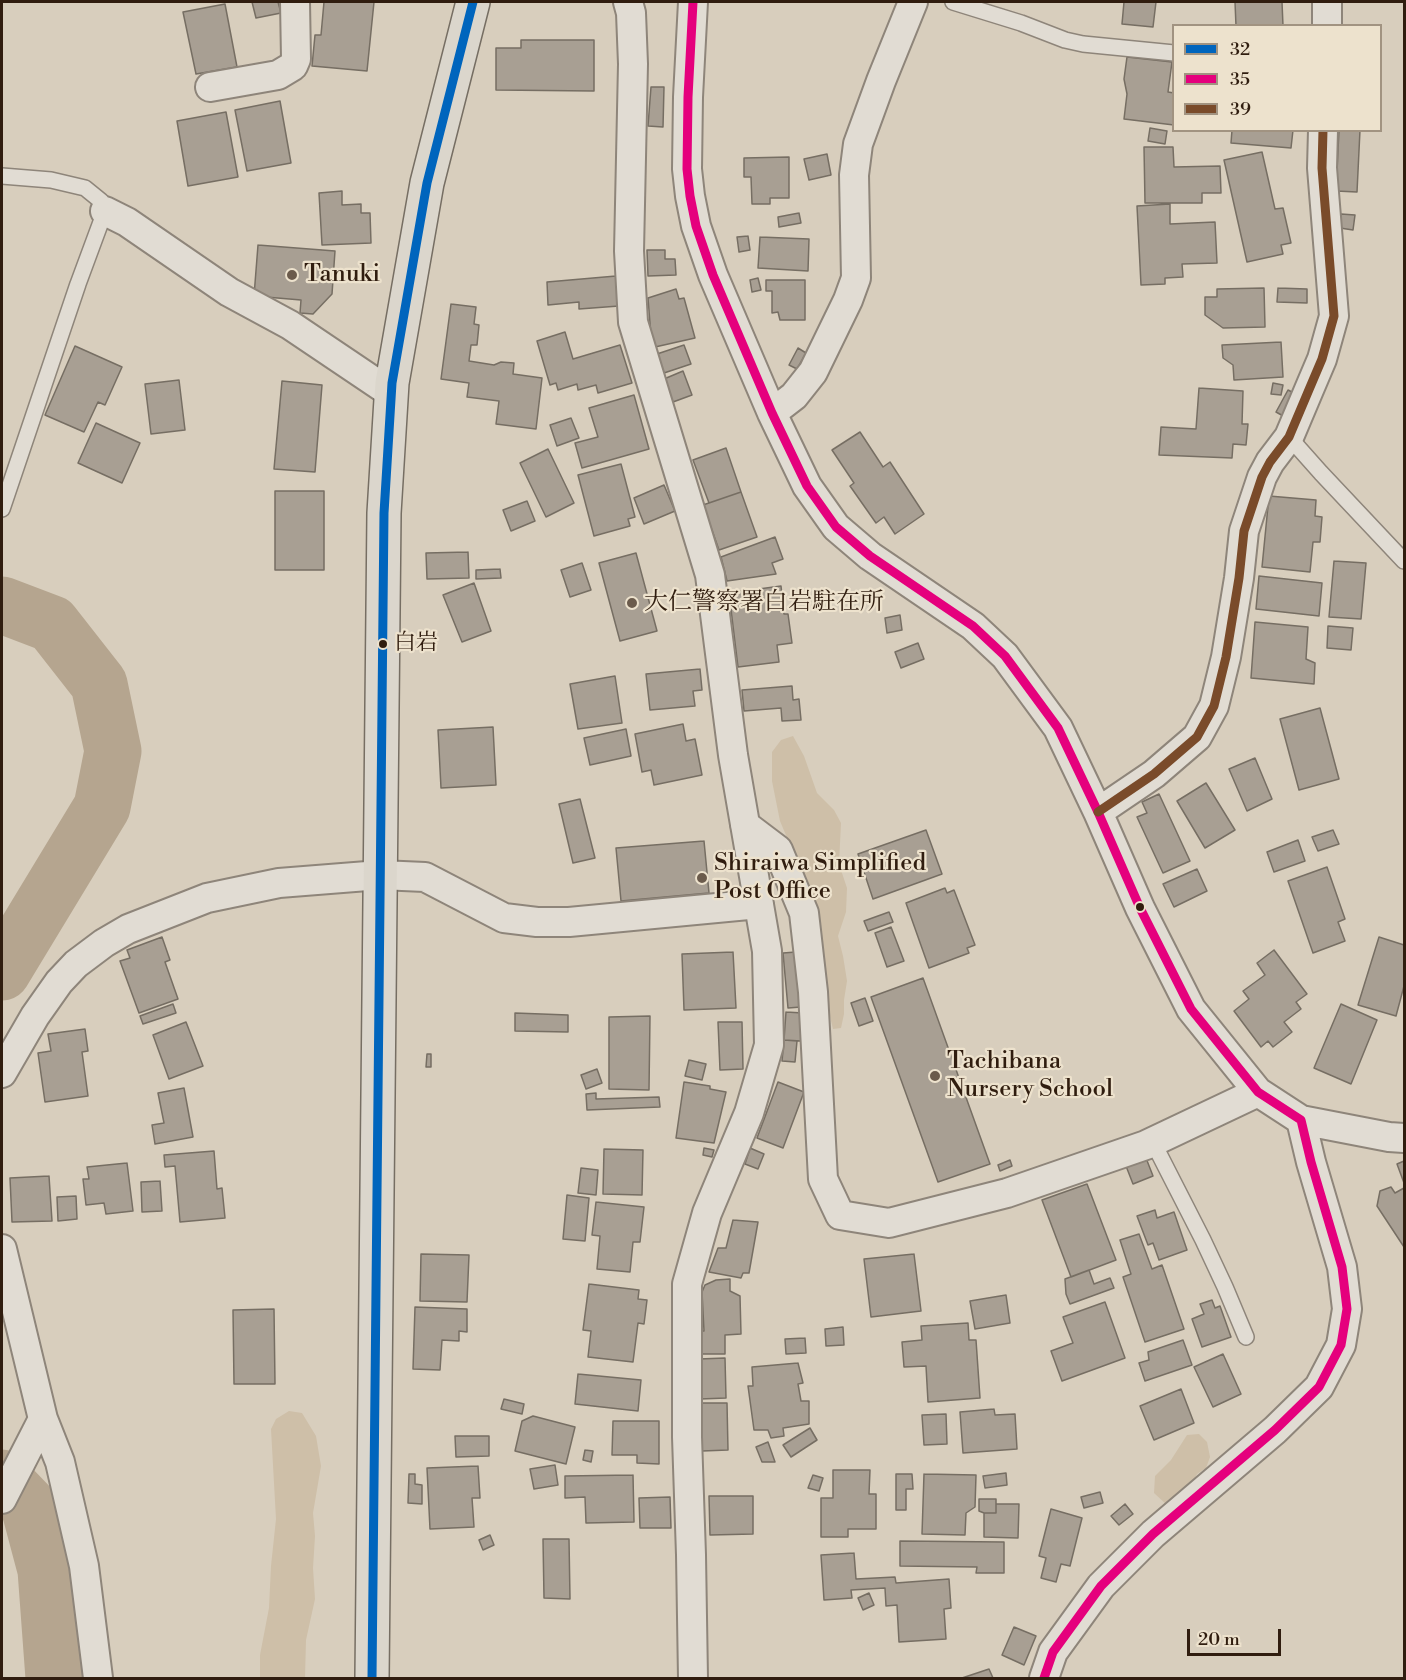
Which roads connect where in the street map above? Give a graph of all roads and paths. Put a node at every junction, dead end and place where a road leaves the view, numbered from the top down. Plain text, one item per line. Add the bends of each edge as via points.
1 (295, 2) edge
2 (473, 2) edge
3 (628, 2) edge
4 (693, 2) edge
5 (913, 2) edge
6 (953, 2) edge
7 (1327, 2) edge
8 (1327, 24) edge
9 (1172, 53) edge
10 (210, 87) dead end
11 (1323, 132) edge
12 (2, 176) edge
13 (105, 211) junction
14 (391, 393) junction
15 (772, 413) junction
16 (1289, 437) junction
17 (2, 509) edge
18 (1404, 561) edge
19 (1098, 812) junction
20 (745, 825) junction
21 (380, 875) junction
22 (759, 904) junction
23 (2, 1073) edge
24 (1258, 1092) junction
25 (1301, 1120) junction
26 (1404, 1138) edge
27 (1153, 1142) junction
28 (2, 1250) edge
29 (1246, 1337) dead end
30 (39, 1426) junction
31 (2, 1499) edge
32 (98, 1678) edge
33 (372, 1678) edge
34 (693, 1678) edge
35 (1044, 1678) edge

1 - 10 street via 293,66 278,75
2 - 14 main road via 427,183
3 - 20 street via 633,64 628,251 633,322 710,575
4 - 15 street via 687,169 692,206 712,275
5 - 15 street via 858,144 854,175 856,278 813,372 794,396
6 - 9 lane via 1065,40
7 - 8 street
11 - 16 street via 1322,168 1334,316 1322,359
12 - 13 lane via 51,180 85,188 101,201
13 - 14 street via 128,222 229,292 290,326
13 - 17 lane
14 - 21 main road via 384,513
15 - 19 street via 807,486 836,527 870,556 973,626 1005,656 1058,728
16 - 18 lane
16 - 19 street via 1262,477 1244,531 1230,634 1214,706 1197,737 1154,774
19 - 24 street via 1140,908 1191,1009
20 - 22 street
20 - 27 street via 778,850 804,913 813,992 823,1179 840,1215 889,1223 1006,1193
21 - 22 street via 425,877 504,918 537,922
21 - 23 street via 279,883 207,898 128,929 85,957 59,982
21 - 33 main road
22 - 34 street via 767,951 768,1045 749,1113 707,1213 687,1284
24 - 25 street
24 - 27 street
25 - 26 street
25 - 35 street via 1342,1268 1347,1309 1341,1345 1319,1387 1275,1430 1152,1533 1101,1586 1053,1652
27 - 29 lane
28 - 30 street
30 - 31 street
30 - 32 street via 60,1462 84,1566

